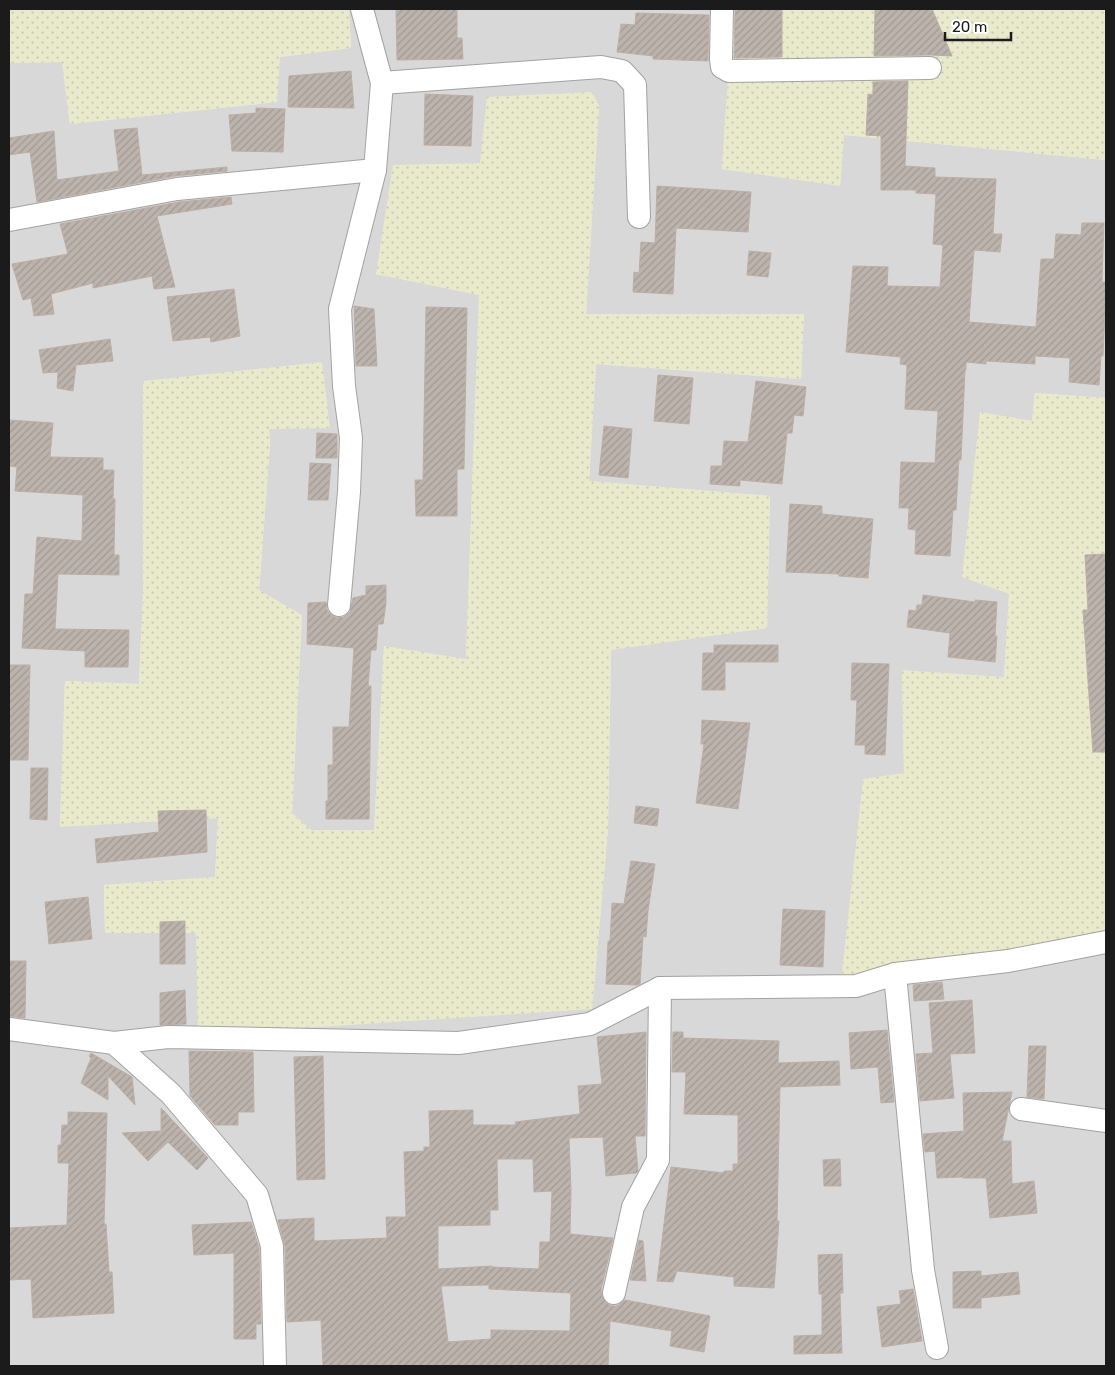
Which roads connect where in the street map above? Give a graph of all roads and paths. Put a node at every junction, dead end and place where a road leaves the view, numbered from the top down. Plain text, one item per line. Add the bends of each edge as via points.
1 (362, 9) edge
2 (722, 9) edge
3 (930, 68) dead end
4 (382, 83) junction
5 (375, 170) junction
6 (639, 218) dead end
7 (9, 220) edge
8 (339, 605) dead end
9 (1106, 942) edge
10 (895, 974) junction
11 (660, 988) junction
12 (9, 1028) edge
13 (114, 1043) junction
14 (1021, 1109) dead end
15 (1106, 1121) edge
16 (614, 1293) dead end
17 (938, 1348) dead end
18 (274, 1366) edge

1 - 4 street
2 - 3 street via 720,59 722,67 729,71
4 - 5 street
4 - 6 street via 601,67 622,71 635,85
5 - 7 street via 177,189
5 - 8 street via 340,309 344,386 351,438
9 - 10 street via 1008,961
10 - 11 street via 856,986
10 - 17 street via 923,1270
11 - 13 street via 590,1024 459,1044 168,1037
11 - 16 street via 658,1160 633,1207
12 - 13 street
13 - 18 street via 171,1094 258,1195 272,1246
14 - 15 street

